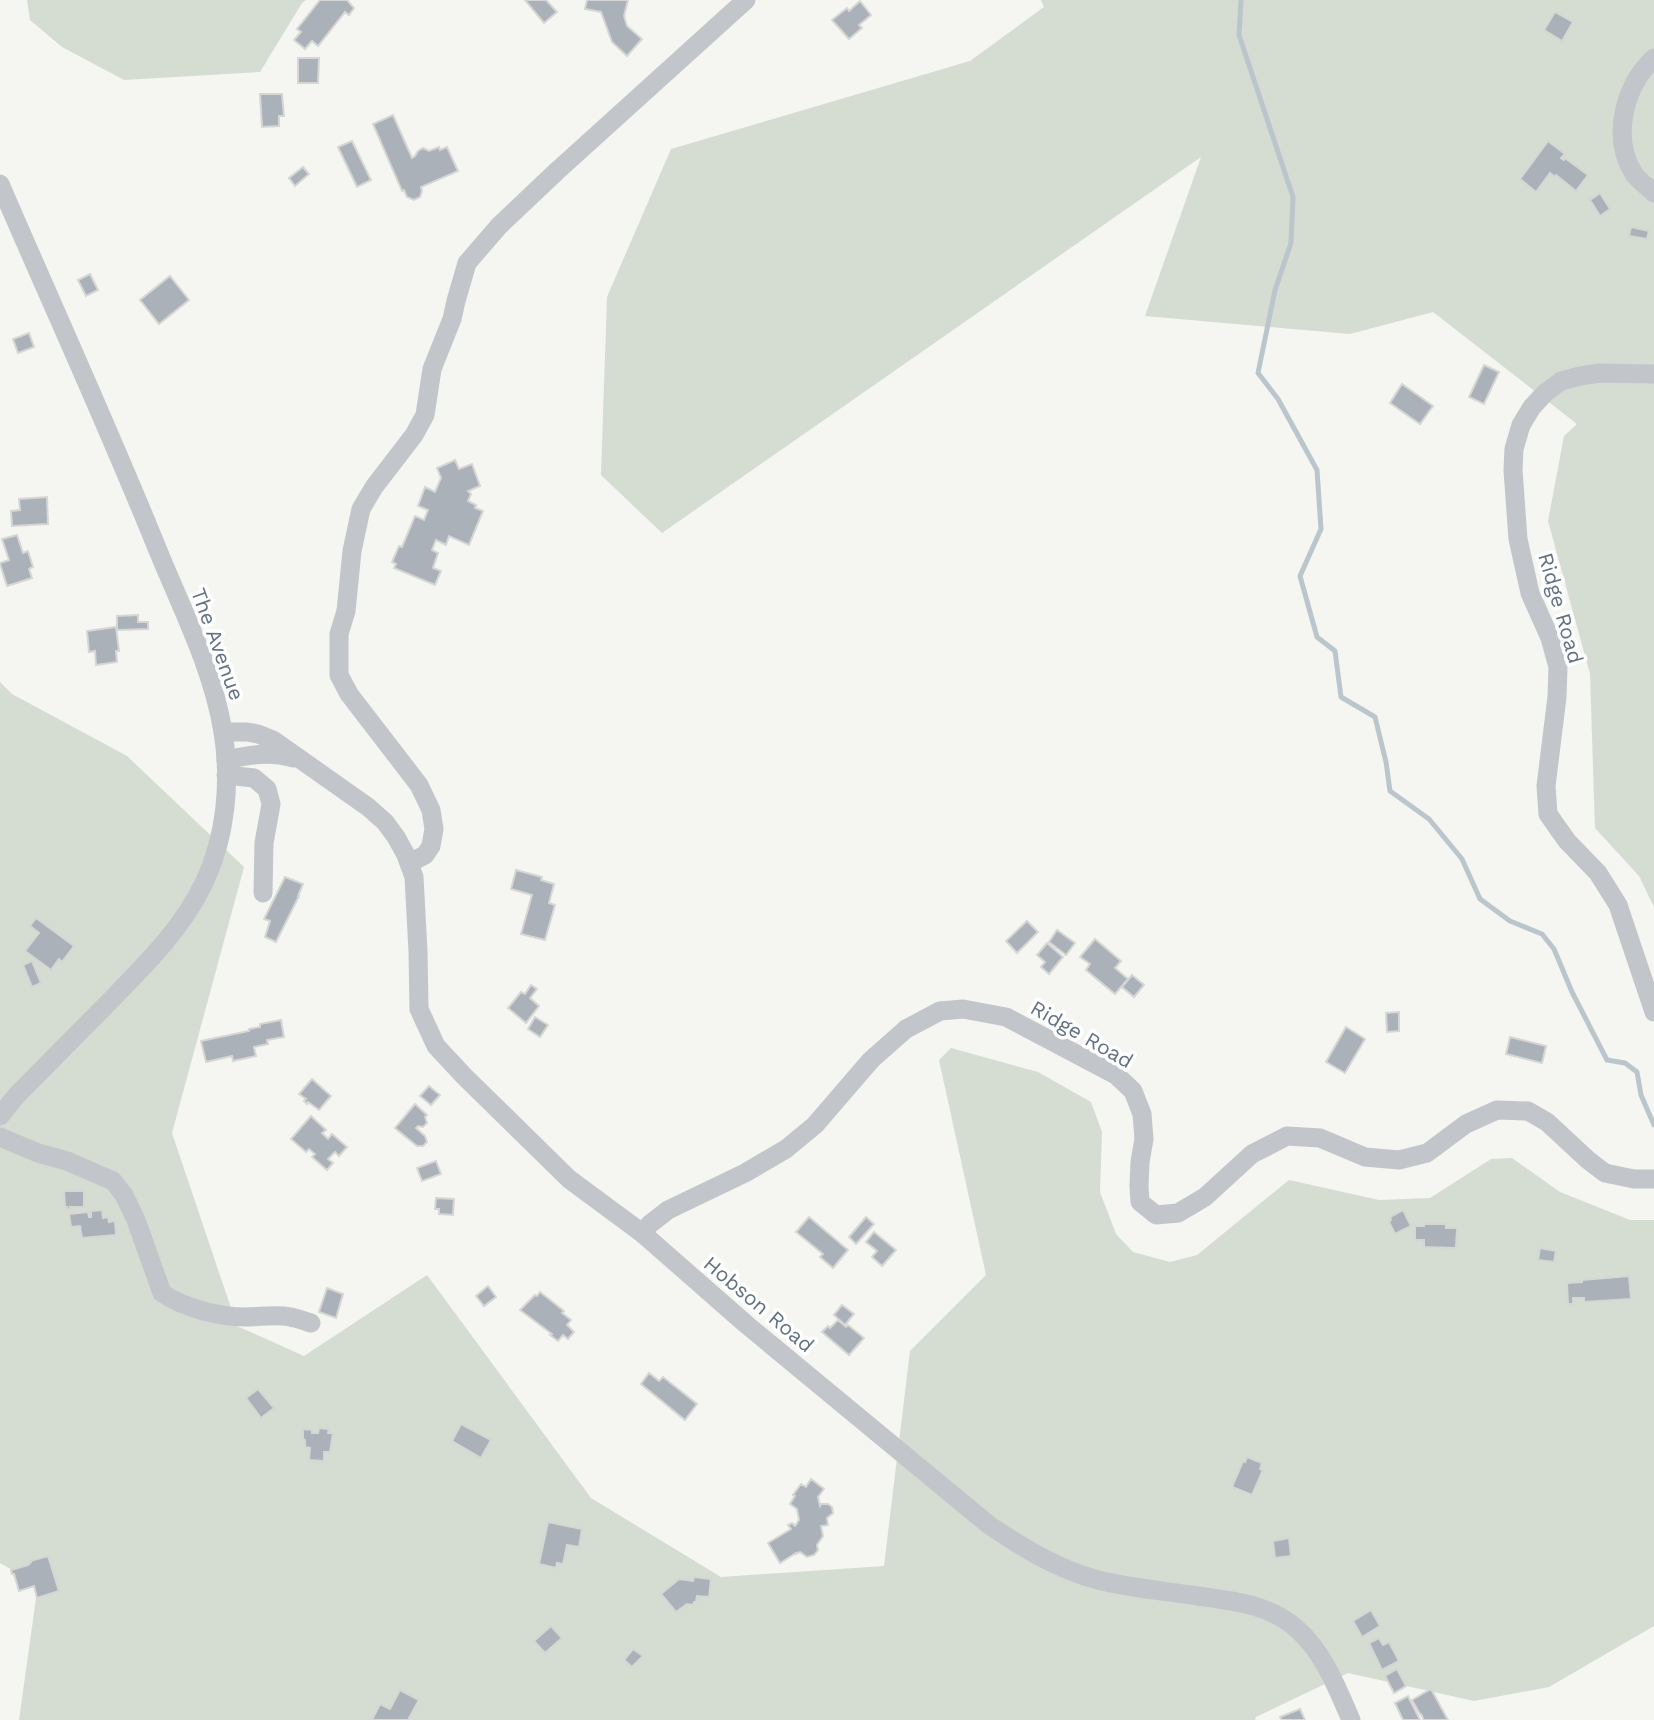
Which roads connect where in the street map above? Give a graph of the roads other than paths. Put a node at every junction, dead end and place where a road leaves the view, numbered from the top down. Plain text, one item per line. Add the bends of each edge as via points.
1 (746, 0) edge
2 (1654, 58) edge
3 (0, 184) edge
4 (1654, 193) edge
5 (1654, 374) edge
6 (223, 732) junction
7 (301, 760) junction
8 (226, 768) junction
9 (409, 863) junction
10 (263, 893) dead end
11 (1654, 1012) edge
12 (0, 1116) edge
13 (0, 1138) edge
14 (1654, 1180) edge
15 (642, 1233) junction
16 (311, 1323) dead end
17 (1351, 1720) edge

1 - 9 street via 557,171 467,263 432,369 425,415 361,509 340,634 339,675 419,785 431,810 431,846
2 - 4 street via 1634,84 1622,126 1622,142 1635,176
3 - 6 street, The Avenue via 184,613 208,674
5 - 11 street, Ridge Road via 1600,373 1553,387 1521,425 1513,470 1518,539 1530,593 1558,667 1546,786 1548,814 1566,841 1598,873 1618,905
6 - 7 street, Hobson Road via 258,734
6 - 8 street, The Avenue
7 - 8 street, Hobson Road via 265,753
7 - 9 street, Hobson Road via 385,822
8 - 10 street via 254,778 267,789 271,804
8 - 12 street, The Avenue via 221,834 194,904 159,950
9 - 15 street, Hobson Road via 416,899 419,1009 436,1046 569,1179
13 - 16 street via 113,1181 136,1220 162,1293 171,1299 220,1315 291,1317
14 - 15 street, Ridge Road via 1605,1172 1528,1111 1497,1110 1466,1124 1427,1153 1399,1160 1365,1157 1320,1138 1287,1136 1252,1154 1205,1197 1178,1213 1156,1215 1140,1202 1144,1139 1142,1114 1133,1091 1116,1074 1006,1017 963,1009 940,1011 906,1028 871,1060 815,1125 786,1149 668,1210
15 - 17 street, Hobson Road via 768,1343 1017,1544 1072,1572 1097,1579 1244,1603 1281,1617 1320,1657

